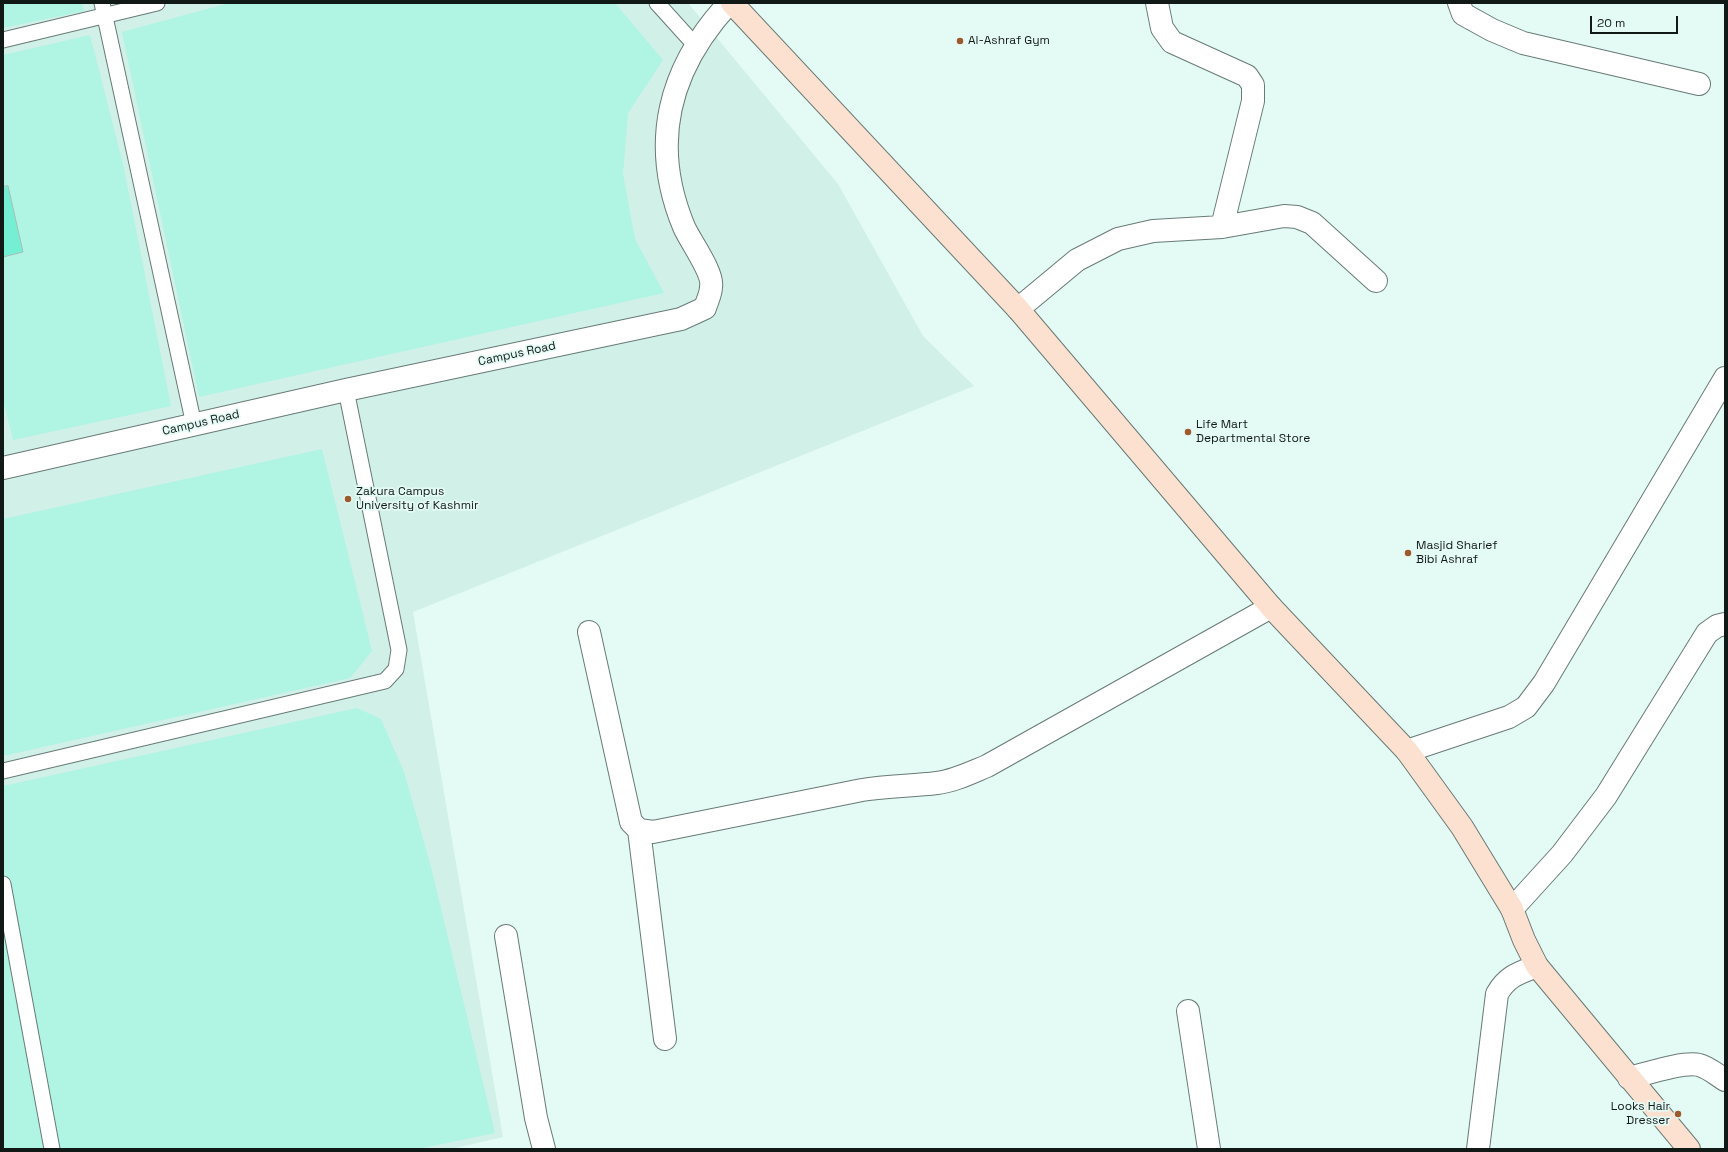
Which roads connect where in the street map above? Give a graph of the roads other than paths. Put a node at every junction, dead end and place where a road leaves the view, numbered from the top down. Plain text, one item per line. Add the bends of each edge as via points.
1 (157, 3) edge
2 (657, 3) edge
3 (730, 3) edge
4 (1157, 3) edge
5 (1459, 3) edge
6 (103, 10) edge
7 (3, 40) edge
8 (695, 45) junction
9 (1699, 84) dead end
10 (1222, 227) junction
11 (1376, 281) dead end
12 (1018, 309) junction
13 (1725, 378) edge
14 (346, 390) junction
15 (194, 425) junction
16 (3, 468) edge
17 (1271, 607) junction
18 (1725, 624) edge
19 (589, 632) dead end
20 (1407, 751) junction
21 (3, 771) edge
22 (639, 830) junction
23 (3, 884) edge
24 (1512, 909) junction
25 (506, 936) dead end
26 (1537, 966) junction
27 (1188, 1011) dead end
28 (665, 1039) dead end
29 (1629, 1078) junction
30 (1725, 1080) edge
31 (52, 1149) edge
32 (544, 1149) edge
33 (1209, 1149) edge
34 (1478, 1149) edge
35 (1689, 1149) edge

1 - 6 lane
2 - 8 lane
3 - 8 street, Campus Road via 711,22
3 - 12 street
4 - 10 street via 1162,28 1172,42 1246,76 1253,85 1253,101
5 - 9 street via 1463,14 1523,43
6 - 7 lane
6 - 15 lane
8 - 14 street, Campus Road via 682,70 673,97 667,125 666,153 677,210 704,262 712,286 705,308 681,319
10 - 11 street via 1284,216 1297,217 1312,224
10 - 12 street via 1153,231 1118,239 1077,260
12 - 17 street
13 - 20 street via 1544,683 1526,707 1509,717
14 - 15 street, Campus Road
14 - 21 lane via 399,650 396,669 385,681
15 - 16 street, Campus Road
17 - 20 street
17 - 22 street via 987,766 962,777 937,783 894,785 862,790 653,832
18 - 24 street via 1707,633 1606,796 1562,854
19 - 22 street via 631,822
20 - 24 street via 1462,827
22 - 28 street
23 - 31 lane
24 - 26 street
25 - 32 street via 536,1118
26 - 29 street
26 - 34 street via 1518,973 1504,983 1497,994
27 - 33 street
29 - 30 street via 1688,1064 1711,1070
29 - 35 street

